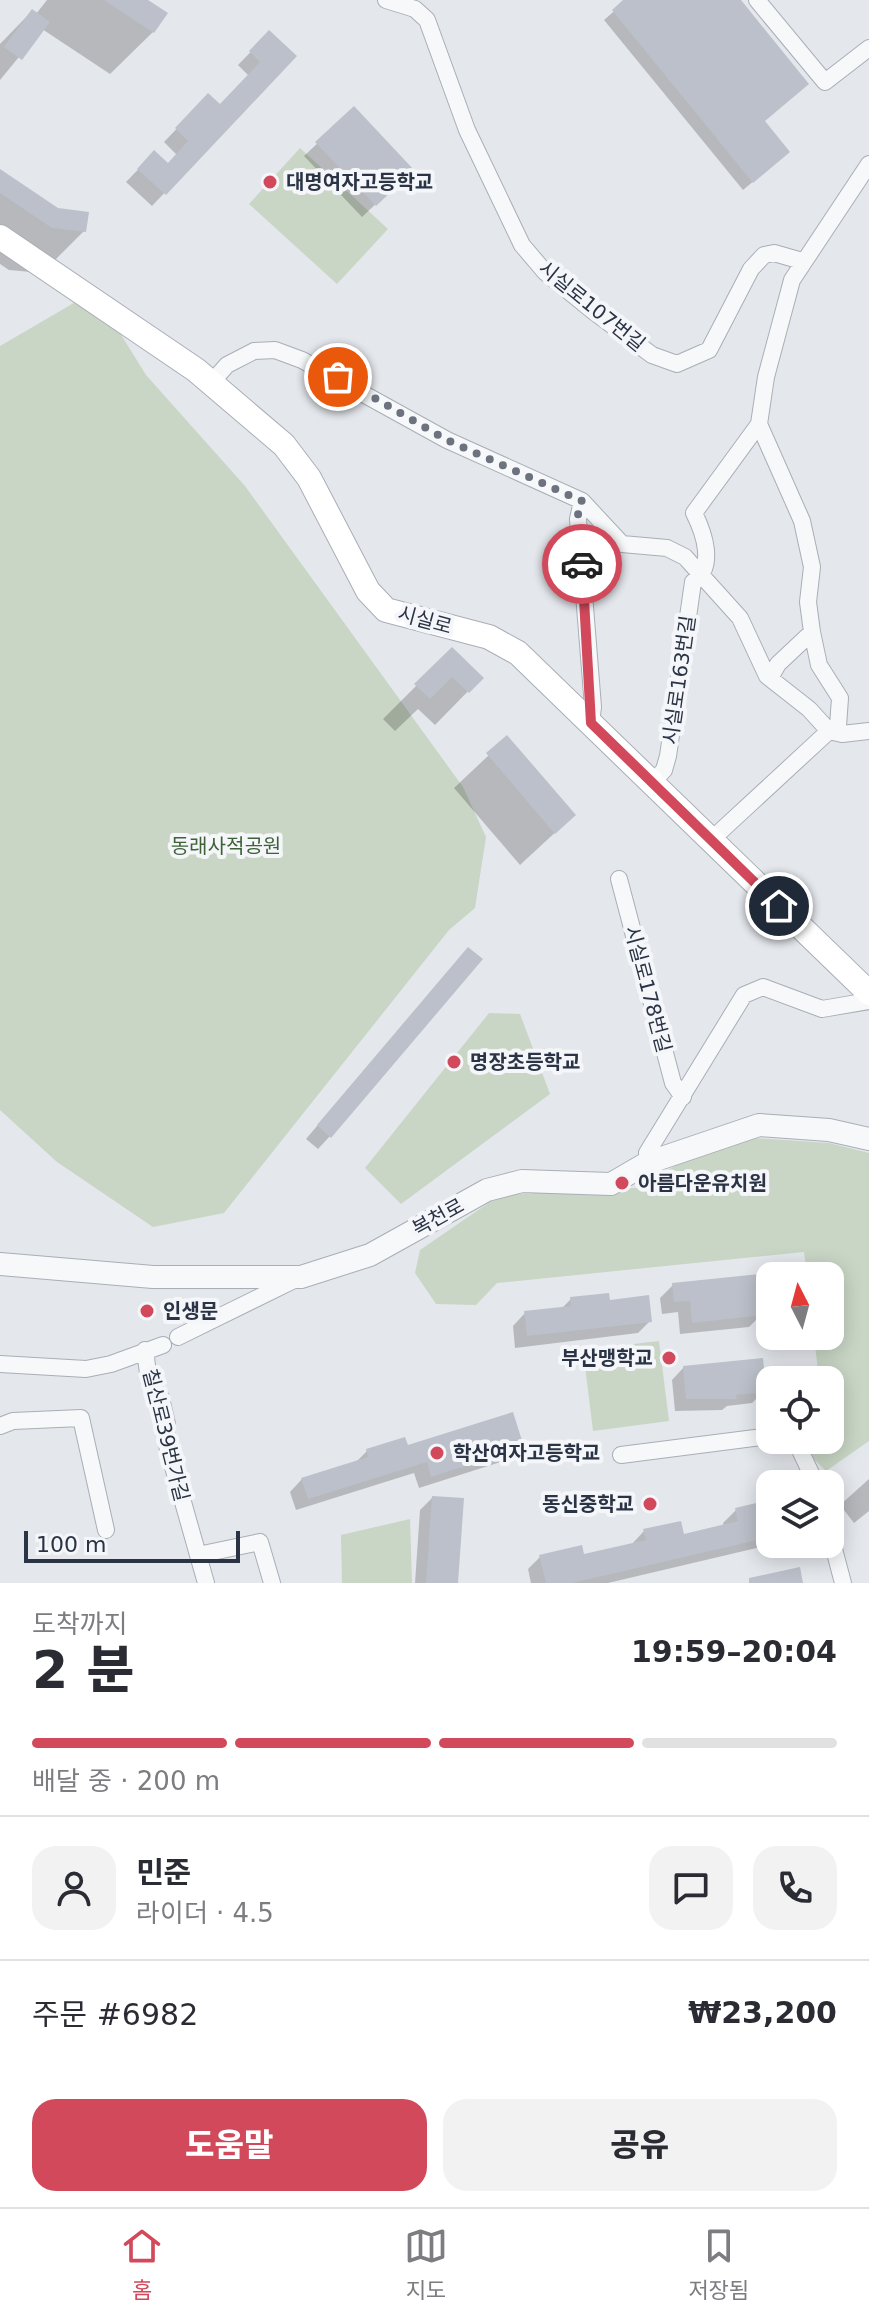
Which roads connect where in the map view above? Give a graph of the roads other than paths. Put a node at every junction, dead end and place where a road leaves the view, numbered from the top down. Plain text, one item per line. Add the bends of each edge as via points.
1 (386, 0) edge
2 (757, 0) edge
3 (869, 48) edge
4 (869, 164) edge
5 (0, 237) edge
6 (802, 261) junction
7 (211, 383) junction
8 (759, 424) junction
9 (582, 501) junction
10 (701, 577) junction
11 (812, 632) junction
12 (770, 678) junction
13 (591, 723) junction
14 (829, 731) junction
15 (869, 731) edge
16 (652, 783) junction
17 (711, 840) junction
18 (619, 879) dead end
19 (869, 993) edge
20 (869, 1001) edge
21 (683, 1097) junction
22 (869, 1139) edge
23 (651, 1162) junction
24 (0, 1264) edge
25 (301, 1277) junction
26 (178, 1337) dead end
27 (163, 1345) dead end
28 (145, 1350) junction
29 (0, 1364) edge
30 (0, 1426) edge
31 (756, 1438) edge
32 (621, 1455) dead end
33 (106, 1530) dead end
34 (198, 1555) junction
35 (836, 1558) edge
36 (206, 1583) edge
37 (272, 1583) edge
38 (843, 1583) edge

1 - 6 street, 시실로107번길 via 415,9 427,20 467,130 522,245 545,272 652,355 677,364 709,350 757,261 774,253
2 - 3 street via 825,82
4 - 6 street
5 - 7 main road, 시실로
6 - 8 street via 787,295
7 - 9 street via 236,359 275,350 352,385 447,440
7 - 13 main road, 시실로 via 300,464 368,591 386,610 509,647
8 - 10 street, 시실로163번길 via 694,513 704,532
8 - 11 street via 802,521 812,567
9 - 10 street via 622,544 678,552
9 - 13 street via 578,519
10 - 12 street via 740,618
10 - 16 street, 시실로163번길 via 693,582 668,756
11 - 12 street
11 - 14 street via 819,665 840,698 838,726
12 - 14 street
13 - 16 main road, 시실로
14 - 15 street
14 - 17 street
16 - 17 main road, 시실로
17 - 19 main road, 시실로
18 - 21 street, 시실로178번길 via 673,1083
20 - 21 street via 822,1009 763,987 744,995
21 - 23 street via 647,1153
22 - 23 street, 복천로 via 759,1125
23 - 25 street, 복천로 via 611,1184 522,1181 487,1190 370,1255
24 - 25 street, 복천로 via 165,1278
25 - 26 street
27 - 28 street
28 - 29 street via 86,1369
28 - 34 street, 칠산로39번가길
30 - 33 street via 81,1418
31 - 32 street
34 - 36 street, 칠산로39번가길
34 - 37 street via 260,1542
35 - 38 street

